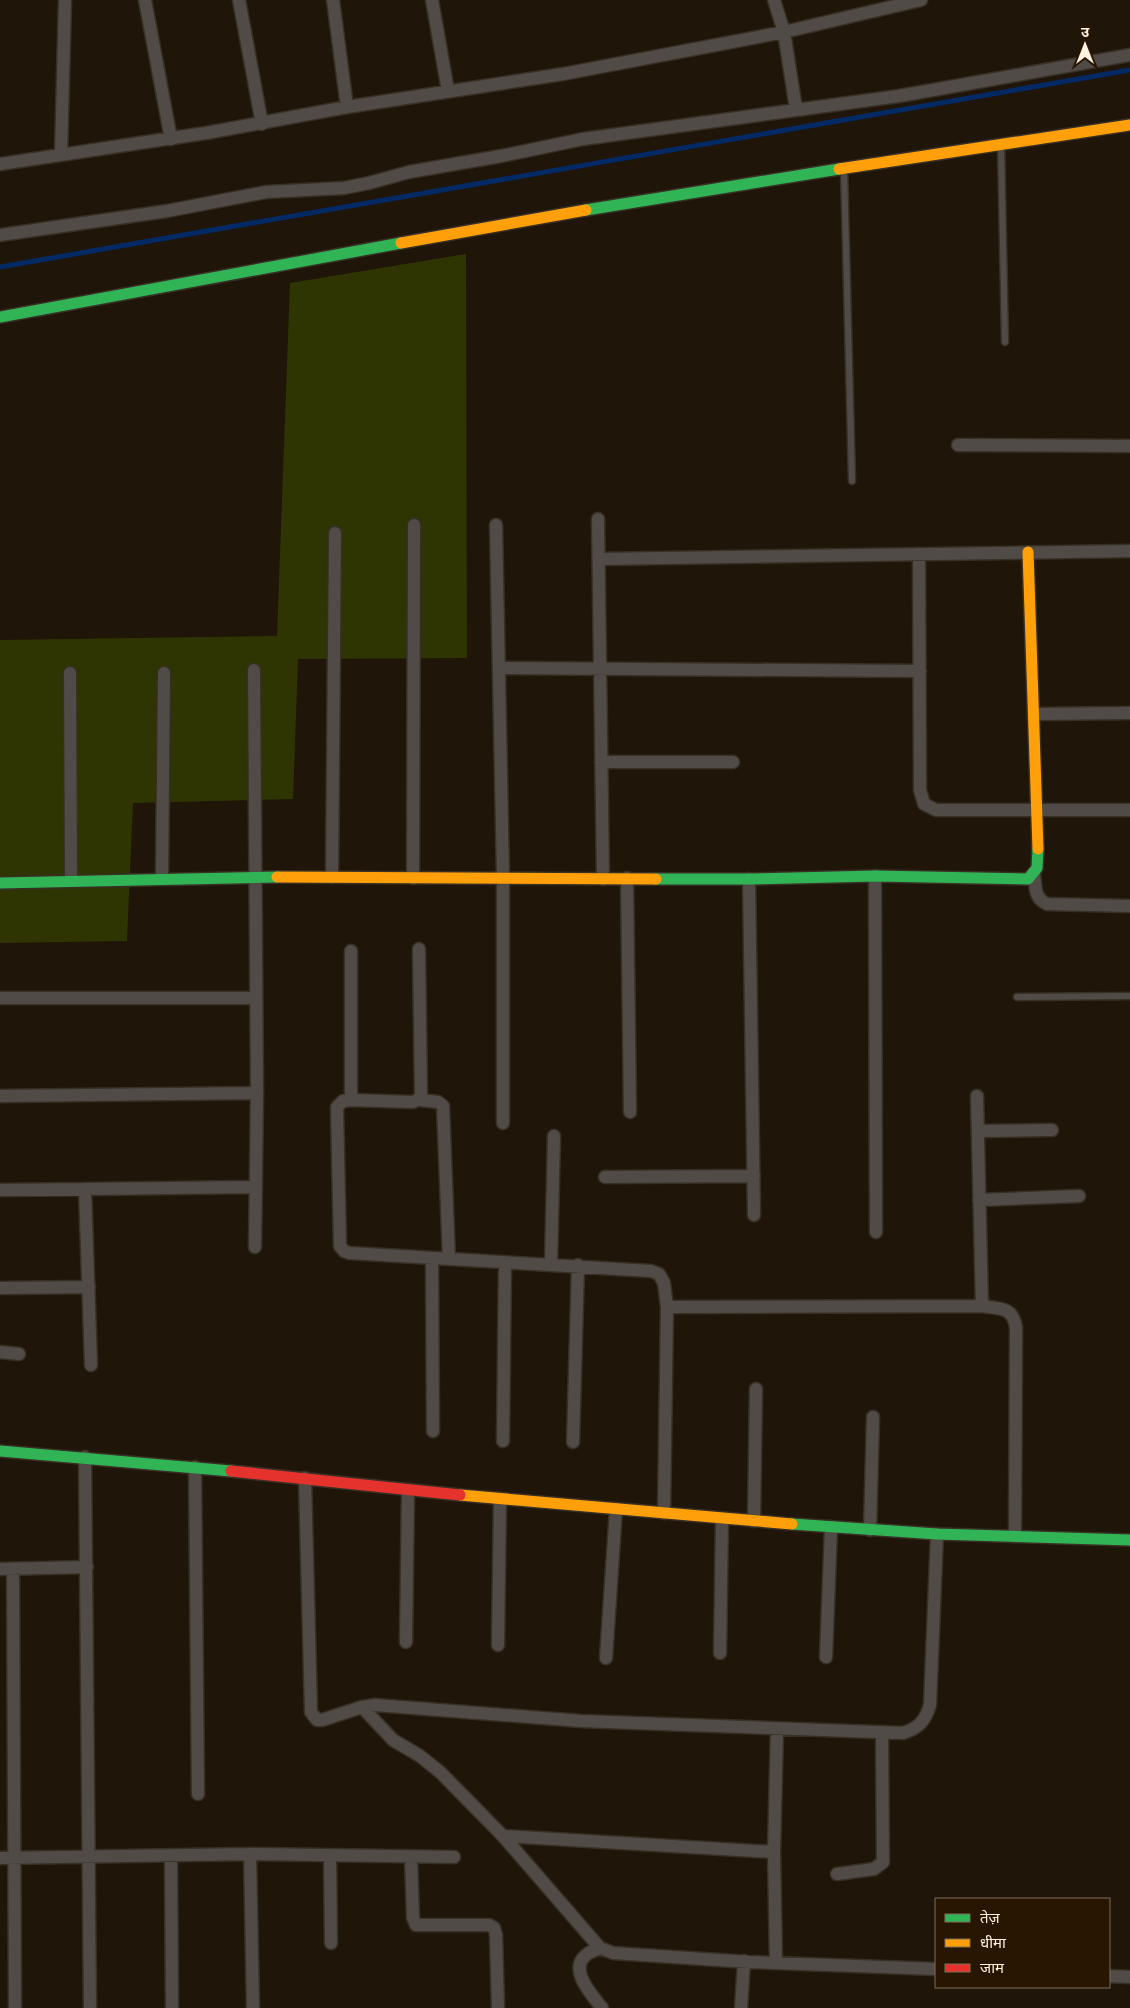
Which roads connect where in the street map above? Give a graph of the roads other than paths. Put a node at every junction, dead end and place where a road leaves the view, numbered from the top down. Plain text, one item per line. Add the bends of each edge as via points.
1 (65, 0) edge
2 (145, 0) edge
3 (239, 0) edge
4 (332, 0) edge
5 (432, 0) edge
6 (774, 0) edge
7 (921, 0) edge
8 (784, 32) junction
9 (1130, 56) edge
10 (448, 91) junction
11 (346, 107) junction
12 (796, 109) junction
13 (262, 124) junction
14 (1130, 125) edge
15 (171, 139) junction
16 (1001, 144) junction
17 (62, 154) junction
18 (0, 164) edge
19 (844, 168) junction
20 (0, 235) edge
21 (0, 316) edge
22 (1005, 342) dead end
23 (958, 445) dead end
24 (1130, 446) edge
25 (852, 481) dead end
26 (598, 519) dead end
27 (414, 525) dead end
28 (496, 525) dead end
29 (335, 533) dead end
30 (1130, 551) edge
31 (1028, 552) junction
32 (919, 554) junction
33 (599, 559) junction
34 (500, 668) junction
35 (599, 668) junction
36 (254, 670) dead end
37 (920, 670) junction
38 (70, 673) dead end
39 (164, 673) dead end
40 (1130, 713) edge
41 (1034, 714) junction
42 (601, 762) junction
43 (734, 762) dead end
44 (1037, 810) junction
45 (1130, 810) edge
46 (1034, 874) junction
47 (875, 876) junction
48 (256, 877) junction
49 (332, 877) junction
50 (502, 877) junction
51 (162, 878) junction
52 (413, 878) junction
53 (627, 878) junction
54 (603, 879) junction
55 (749, 879) junction
56 (70, 881) junction
57 (0, 883) edge
58 (1130, 906) edge
59 (419, 949) dead end
60 (351, 951) dead end
61 (1130, 996) edge
62 (1017, 997) dead end
63 (0, 998) edge
64 (256, 998) junction
65 (257, 1093) junction
66 (0, 1096) edge
67 (977, 1096) dead end
68 (351, 1100) junction
69 (420, 1100) junction
70 (630, 1112) dead end
71 (503, 1123) dead end
72 (1052, 1130) dead end
73 (978, 1131) junction
74 (554, 1136) dead end
75 (754, 1176) junction
76 (605, 1177) dead end
77 (256, 1187) junction
78 (85, 1189) junction
79 (0, 1190) edge
80 (1079, 1196) dead end
81 (979, 1200) junction
82 (754, 1215) dead end
83 (876, 1232) dead end
84 (255, 1247) dead end
85 (432, 1259) junction
86 (449, 1259) junction
87 (505, 1263) junction
88 (551, 1264) junction
89 (578, 1265) junction
90 (89, 1287) junction
91 (0, 1288) edge
92 (982, 1306) junction
93 (667, 1307) junction
94 (0, 1352) edge
95 (19, 1354) dead end
96 (91, 1365) dead end
97 (756, 1389) dead end
98 (873, 1417) dead end
99 (433, 1431) dead end
100 (503, 1442) dead end
101 (573, 1442) dead end
102 (0, 1452) edge
103 (85, 1457) junction
104 (195, 1467) junction
105 (305, 1478) junction
106 (408, 1490) junction
107 (500, 1499) junction
108 (616, 1509) junction
109 (664, 1513) junction
110 (722, 1519) junction
111 (754, 1521) junction
112 (831, 1527) junction
113 (870, 1530) junction
114 (938, 1534) junction
115 (1015, 1536) junction
116 (1130, 1540) edge
117 (87, 1567) junction
118 (6, 1569) edge
119 (406, 1642) dead end
120 (498, 1645) dead end
121 (720, 1653) dead end
122 (826, 1657) dead end
123 (606, 1658) dead end
124 (362, 1707) junction
125 (777, 1729) junction
126 (882, 1734) junction
127 (198, 1794) dead end
128 (503, 1836) junction
129 (774, 1852) junction
130 (250, 1854) junction
131 (171, 1855) junction
132 (330, 1856) junction
133 (454, 1856) dead end
134 (411, 1857) junction
135 (0, 1858) edge
136 (14, 1858) junction
137 (88, 1858) junction
138 (837, 1874) dead end
139 (331, 1943) dead end
140 (600, 1948) junction
141 (744, 1961) junction
142 (776, 1963) junction
143 (935, 1969) edge
144 (1110, 1976) edge
145 (1130, 1977) edge
146 (15, 2008) edge
147 (90, 2008) edge
148 (172, 2008) edge
149 (253, 2008) edge
150 (498, 2008) edge
151 (602, 2008) edge
152 (741, 2008) edge

1 - 17 street
2 - 15 street
3 - 13 street
4 - 11 street
5 - 10 street
6 - 8 street
7 - 8 street
8 - 10 street via 562,74
8 - 12 street
9 - 12 street via 899,96
10 - 11 street
11 - 13 street
12 - 20 street via 554,144 344,188 266,192 167,211
13 - 15 street
14 - 16 street
15 - 17 street
16 - 19 street
16 - 22 lane
17 - 18 street
19 - 21 street
19 - 25 lane
23 - 24 street
26 - 33 street
27 - 52 street
28 - 34 street
29 - 49 street
30 - 31 street
31 - 32 street
31 - 41 street
32 - 33 street
32 - 37 street
33 - 35 street
34 - 35 street
34 - 50 street
35 - 37 street
35 - 42 street
36 - 48 street
37 - 44 street via 920,790 924,804 936,810
38 - 56 street
39 - 51 street
40 - 41 street
41 - 44 street
42 - 43 street
42 - 54 street
44 - 45 street
44 - 46 street via 1038,869
46 - 47 street via 1021,880
46 - 58 street via 1036,896 1047,904
47 - 55 street
47 - 83 street
48 - 49 street
48 - 51 street
48 - 64 street
49 - 52 street
50 - 52 street
50 - 54 street
50 - 71 street
51 - 56 street
53 - 54 street
53 - 55 street
53 - 70 street
55 - 75 street
56 - 57 street
59 - 69 street
60 - 68 street
61 - 62 lane
63 - 64 street
64 - 65 street
65 - 66 street
65 - 77 street
67 - 73 street
68 - 69 street
68 - 85 street via 340,1103 336,1112 340,1246 349,1253
69 - 86 street via 438,1102 442,1106
72 - 73 street
73 - 81 street
74 - 88 street
75 - 76 street
75 - 82 street
77 - 78 street
77 - 84 street
78 - 79 street
78 - 90 street
80 - 81 street
81 - 92 street
85 - 86 street
85 - 99 street
86 - 87 street
87 - 88 street
87 - 100 street
88 - 89 street
89 - 93 street via 654,1272 662,1277
89 - 101 street
90 - 91 street
90 - 96 street
92 - 93 street
92 - 115 street via 1004,1309 1014,1317 1016,1328
93 - 109 street
94 - 95 street
97 - 111 street
98 - 113 street
102 - 103 street
103 - 104 street
103 - 117 street
104 - 105 street
104 - 127 street
105 - 106 street
105 - 124 street via 311,1712 317,1720 322,1720
106 - 107 street
106 - 119 street
107 - 108 street
107 - 120 street
108 - 109 street
108 - 123 street
109 - 110 street
110 - 111 street
110 - 121 street
111 - 112 street
112 - 113 street
112 - 122 street
113 - 114 street
114 - 115 street
114 - 126 street via 930,1705 922,1724 914,1730
115 - 116 street
117 - 118 street
117 - 137 street
118 - 136 street
124 - 125 street via 387,1705 581,1721
124 - 128 street via 393,1740 440,1772
125 - 126 street
125 - 129 street
126 - 138 street via 883,1862 874,1869
128 - 129 street
128 - 140 street
129 - 142 street
130 - 131 street
130 - 132 street
130 - 149 street
131 - 137 street
131 - 148 street
132 - 134 street
132 - 139 street
133 - 134 street
134 - 150 street via 416,1925 489,1925 494,1928
135 - 136 street
136 - 137 street
136 - 146 street
137 - 147 street
140 - 141 street via 613,1953
140 - 151 street via 586,1954 580,1962 580,1970 582,1980
141 - 142 street
141 - 152 street
142 - 143 street
144 - 145 street

